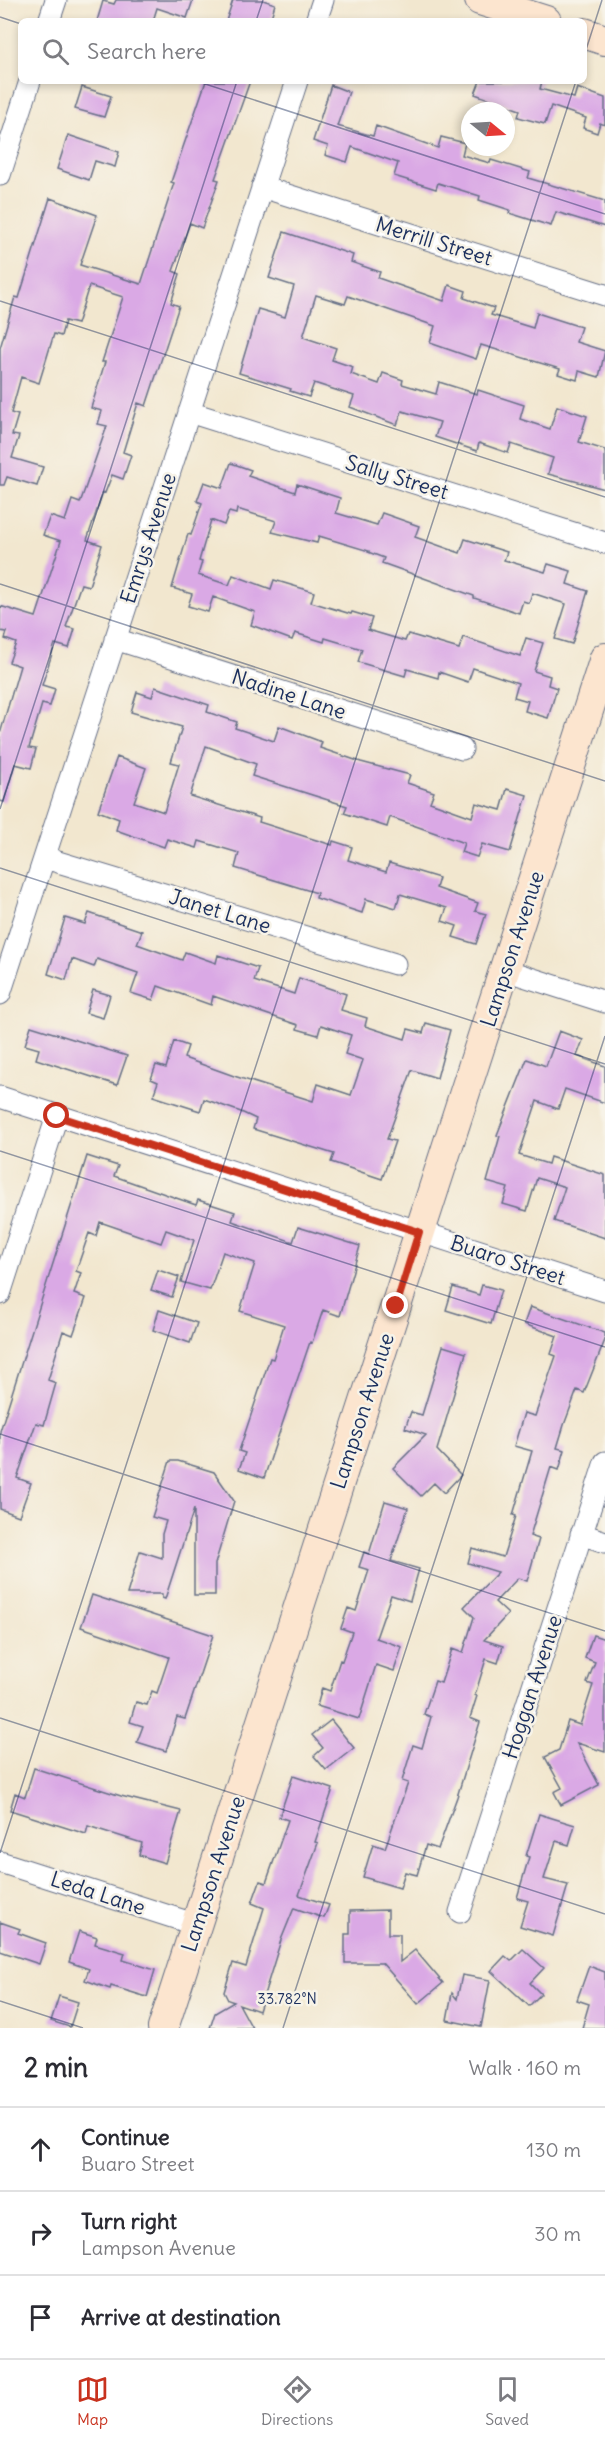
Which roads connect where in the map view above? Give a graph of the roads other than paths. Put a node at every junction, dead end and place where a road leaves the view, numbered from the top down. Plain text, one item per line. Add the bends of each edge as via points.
1 (56, 0) edge
2 (323, 0) edge
3 (480, 0) edge
4 (50, 18) edge
5 (317, 18) edge
6 (537, 18) edge
7 (587, 34) edge
8 (605, 40) edge
9 (29, 84) edge
10 (296, 84) edge
11 (4, 149) edge
12 (0, 175) edge
13 (262, 187) junction
14 (605, 295) edge
15 (189, 412) junction
16 (605, 543) edge
17 (115, 639) junction
18 (605, 658) edge
19 (462, 749) dead end
20 (45, 858) junction
21 (395, 964) dead end
22 (505, 970) junction
23 (0, 994) edge
24 (605, 1002) edge
25 (0, 1097) edge
26 (57, 1116) junction
27 (419, 1232) junction
28 (605, 1291) edge
29 (0, 1294) edge
30 (605, 1462) edge
31 (581, 1534) junction
32 (605, 1542) edge
33 (0, 1862) edge
34 (460, 1912) dead end
35 (197, 1925) junction
36 (163, 2028) edge

1 - 4 street
2 - 5 street
3 - 6 street
7 - 8 street
9 - 11 street
10 - 13 street, Emrys Avenue
11 - 12 street
13 - 14 street, Merrill Street
13 - 15 street, Emrys Avenue
15 - 16 street, Sally Street
15 - 17 street, Emrys Avenue
17 - 19 street, Nadine Lane
17 - 20 street, Emrys Avenue
18 - 22 street, Lampson Avenue
20 - 21 street, Janet Lane
20 - 23 street, Emrys Avenue
22 - 24 street
22 - 27 street, Lampson Avenue
25 - 26 street, Buaro Street
26 - 27 street, Buaro Street
26 - 29 street
27 - 28 street, Buaro Street
27 - 35 street, Lampson Avenue
30 - 31 street, Hoggan Avenue
31 - 32 street
31 - 34 street, Hoggan Avenue
33 - 35 street, Leda Lane
35 - 36 street, Lampson Avenue

